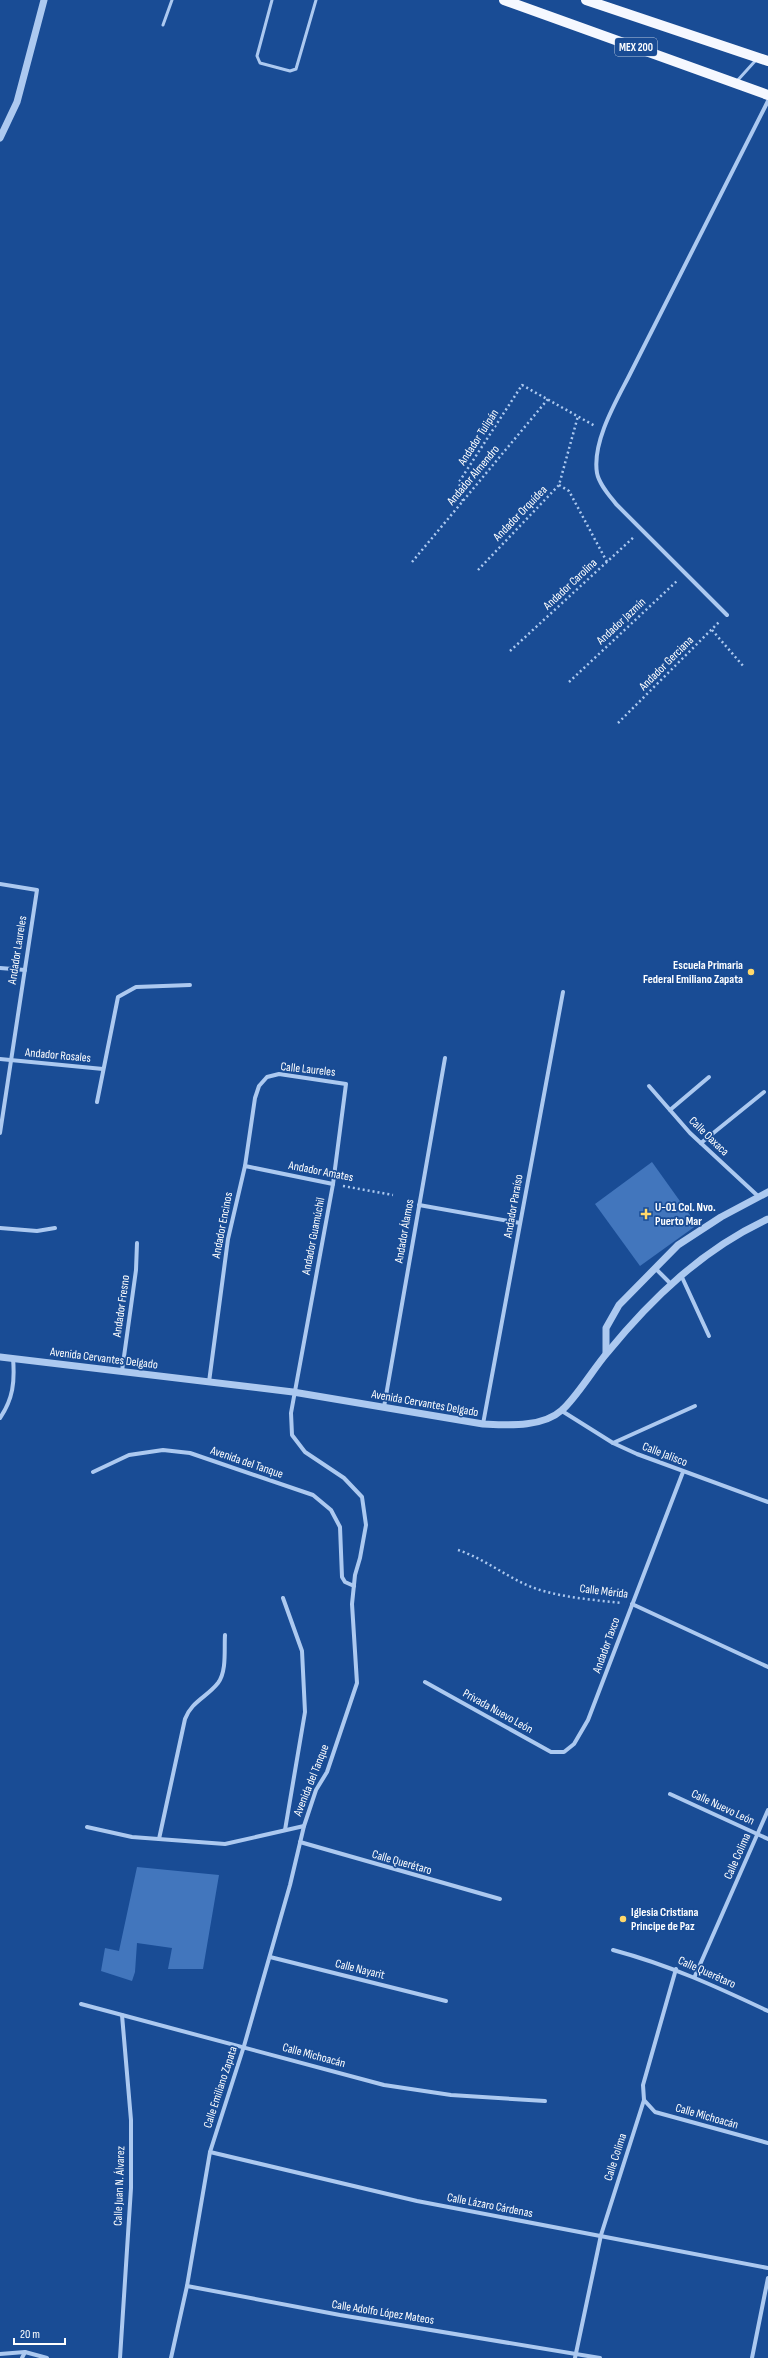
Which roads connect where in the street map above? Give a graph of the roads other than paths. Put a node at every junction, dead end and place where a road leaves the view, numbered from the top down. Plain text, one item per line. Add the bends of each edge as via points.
1 (44, 0) edge
2 (172, 0) edge
3 (272, 0) edge
4 (316, 0) edge
5 (504, 0) edge
6 (586, 0) edge
7 (163, 25) dead end
8 (763, 58) edge
9 (736, 82) junction
10 (768, 94) edge
11 (768, 101) edge
12 (0, 138) edge
13 (727, 615) road end
14 (0, 884) edge
15 (0, 968) edge
16 (25, 970) junction
17 (190, 985) dead end
18 (562, 992) dead end
19 (444, 1058) dead end
20 (0, 1059) edge
21 (11, 1060) junction
22 (103, 1069) junction
23 (267, 1077) joint
24 (709, 1077) dead end
25 (346, 1084) joint
26 (649, 1086) dead end
27 (764, 1092) dead end
28 (97, 1102) dead end
29 (670, 1110) junction
30 (0, 1133) edge
31 (701, 1143) junction
32 (245, 1166) junction
33 (333, 1184) junction
34 (768, 1192) edge
35 (759, 1196) junction
36 (419, 1204) junction
37 (768, 1219) edge
38 (520, 1224) junction
39 (0, 1228) edge
40 (55, 1228) dead end
41 (138, 1243) dead end
42 (655, 1268) junction
43 (681, 1275) junction
44 (670, 1283) junction
45 (709, 1336) dead end
46 (606, 1353) junction
47 (0, 1356) edge
48 (13, 1358) junction
49 (122, 1371) junction
50 (209, 1382) junction
51 (293, 1392) junction
52 (695, 1406) dead end
53 (384, 1407) junction
54 (562, 1411) junction
55 (0, 1418) edge
56 (483, 1424) junction
57 (613, 1443) junction
58 (93, 1472) dead end
59 (683, 1472) junction
60 (768, 1502) edge
61 (354, 1586) junction
62 (283, 1598) dead end
63 (632, 1604) junction
64 (225, 1635) dead end
65 (768, 1667) edge
66 (425, 1682) dead end
67 (564, 1752) joint
68 (670, 1794) dead end
69 (768, 1810) edge
70 (304, 1826) junction
71 (87, 1827) dead end
72 (285, 1830) junction
73 (757, 1834) junction
74 (159, 1839) junction
75 (768, 1839) edge
76 (300, 1842) junction
77 (500, 1898) dead end
78 (613, 1950) dead end
79 (270, 1957) junction
80 (676, 1969) junction
81 (695, 1976) junction
82 (446, 2001) dead end
83 (81, 2004) dead end
84 (768, 2011) edge
85 (122, 2015) junction
86 (244, 2046) junction
87 (644, 2100) junction
88 (546, 2101) dead end
89 (768, 2143) edge
90 (210, 2152) junction
91 (601, 2235) junction
92 (768, 2268) edge
93 (768, 2278) edge
94 (187, 2286) junction
95 (25, 2352) junction
96 (0, 2354) edge
97 (576, 2356) edge
98 (22, 2358) edge
99 (47, 2358) edge
100 (120, 2358) edge
101 (171, 2358) edge
102 (600, 2358) edge
103 (752, 2358) edge

1 - 12 street via 17,102
2 - 7 lane
3 - 4 lane via 257,56 260,63 290,71 296,69
5 - 9 main road, MEX 200
6 - 8 main road, MEX 200
8 - 9 lane
9 - 10 main road, MEX 200
11 - 13 street via 628,378 597,453 597,473 616,504
14 - 16 street, Andador Laureles via 37,890
15 - 16 street
16 - 21 street, Andador Laureles
17 - 22 street, Andador Rosales via 136,986 118,997
18 - 38 street, Andador Paraíso
19 - 36 street, Andador Álamos
20 - 21 street, Andador Rosales
21 - 22 street, Andador Rosales
21 - 30 street, Andador Laureles
22 - 28 street, Andador Rosales
23 - 25 street, Calle Laureles via 279,1074
23 - 32 street, Andador Encinos via 259,1086 255,1098
24 - 29 street
25 - 33 street, Andador Guamúchil
26 - 29 street, Calle Oaxaca
27 - 31 street
29 - 31 street, Calle Oaxaca
31 - 35 street, Calle Oaxaca
32 - 33 street, Andador Amates
32 - 50 street, Andador Encinos via 228,1239
33 - 51 street, Andador Guamúchil
34 - 35 street
35 - 42 street via 678,1245
36 - 38 street
36 - 53 street, Andador Álamos
37 - 43 street, Avenida Cervantes Delgado via 745,1229 716,1247
38 - 56 street, Andador Paraíso
39 - 40 street via 37,1231
41 - 49 street, Andador Fresno
42 - 44 street
42 - 46 street via 619,1304 606,1328
43 - 44 street, Avenida Cervantes Delgado
43 - 45 street
44 - 46 street, Avenida Cervantes Delgado
46 - 54 street, Avenida Cervantes Delgado
47 - 48 street, Avenida Cervantes Delgado
48 - 49 street, Avenida Cervantes Delgado
48 - 55 street via 15,1378 11,1397
49 - 50 street, Avenida Cervantes Delgado
50 - 51 street, Avenida Cervantes Delgado
51 - 53 street, Avenida Cervantes Delgado
51 - 61 street, Avenida del Tanque via 292,1435 305,1452 344,1478 362,1497 366,1525
52 - 57 street
53 - 56 street, Avenida Cervantes Delgado
54 - 56 street, Avenida Cervantes Delgado via 539,1421 511,1425
54 - 57 street, Calle Jalisco
57 - 59 street, Calle Jalisco
58 - 61 street, Avenida del Tanque via 129,1455 169,1450 190,1453 313,1495 331,1510 340,1528 342,1577 345,1582
59 - 60 street, Calle Jalisco
59 - 63 street, Andador Taxco
61 - 70 street, Avenida del Tanque via 352,1604 357,1683 327,1772 316,1790
62 - 72 street via 302,1651 305,1712
63 - 65 street, Calle Mérida
63 - 67 street, Andador Taxco via 588,1720 574,1744
64 - 74 street via 224,1665 218,1682 188,1711
66 - 67 street, Privada Nuevo León via 551,1752
68 - 73 street, Calle Nuevo León
69 - 73 street, Calle Colima
70 - 72 street, Avenida del Tanque
70 - 76 street, Calle Emiliano Zapata
71 - 74 street, Avenida del Tanque via 132,1837
72 - 74 street, Avenida del Tanque via 225,1844
73 - 75 street, Calle Nuevo León
73 - 81 street, Calle Colima
76 - 77 street, Calle Querétaro
76 - 79 street, Calle Emiliano Zapata
78 - 80 street, Calle Querétaro
79 - 82 street, Calle Nayarit
79 - 86 street, Calle Emiliano Zapata
80 - 81 street, Calle Querétaro
80 - 87 street, Calle Colima via 643,2085
81 - 84 street, Calle Querétaro
83 - 85 street, Calle Michoacán
85 - 86 street, Calle Michoacán
85 - 100 street, Calle Juan N. Álvarez via 131,2120 131,2188
86 - 88 street, Calle Michoacán via 384,2084 451,2095
86 - 90 street, Calle Emiliano Zapata
87 - 89 street, Calle Michoacán via 655,2112
87 - 91 street, Calle Colima
90 - 91 street, Calle Lázaro Cárdenas via 417,2201
90 - 94 street, Calle Emiliano Zapata
91 - 92 street, Calle Lázaro Cárdenas
91 - 97 street, Calle Colima
93 - 103 street
94 - 97 street, Calle Adolfo López Mateos
94 - 101 street, Calle Emiliano Zapata
95 - 96 street
95 - 98 street
95 - 99 street
97 - 102 street, Calle Adolfo López Mateos

